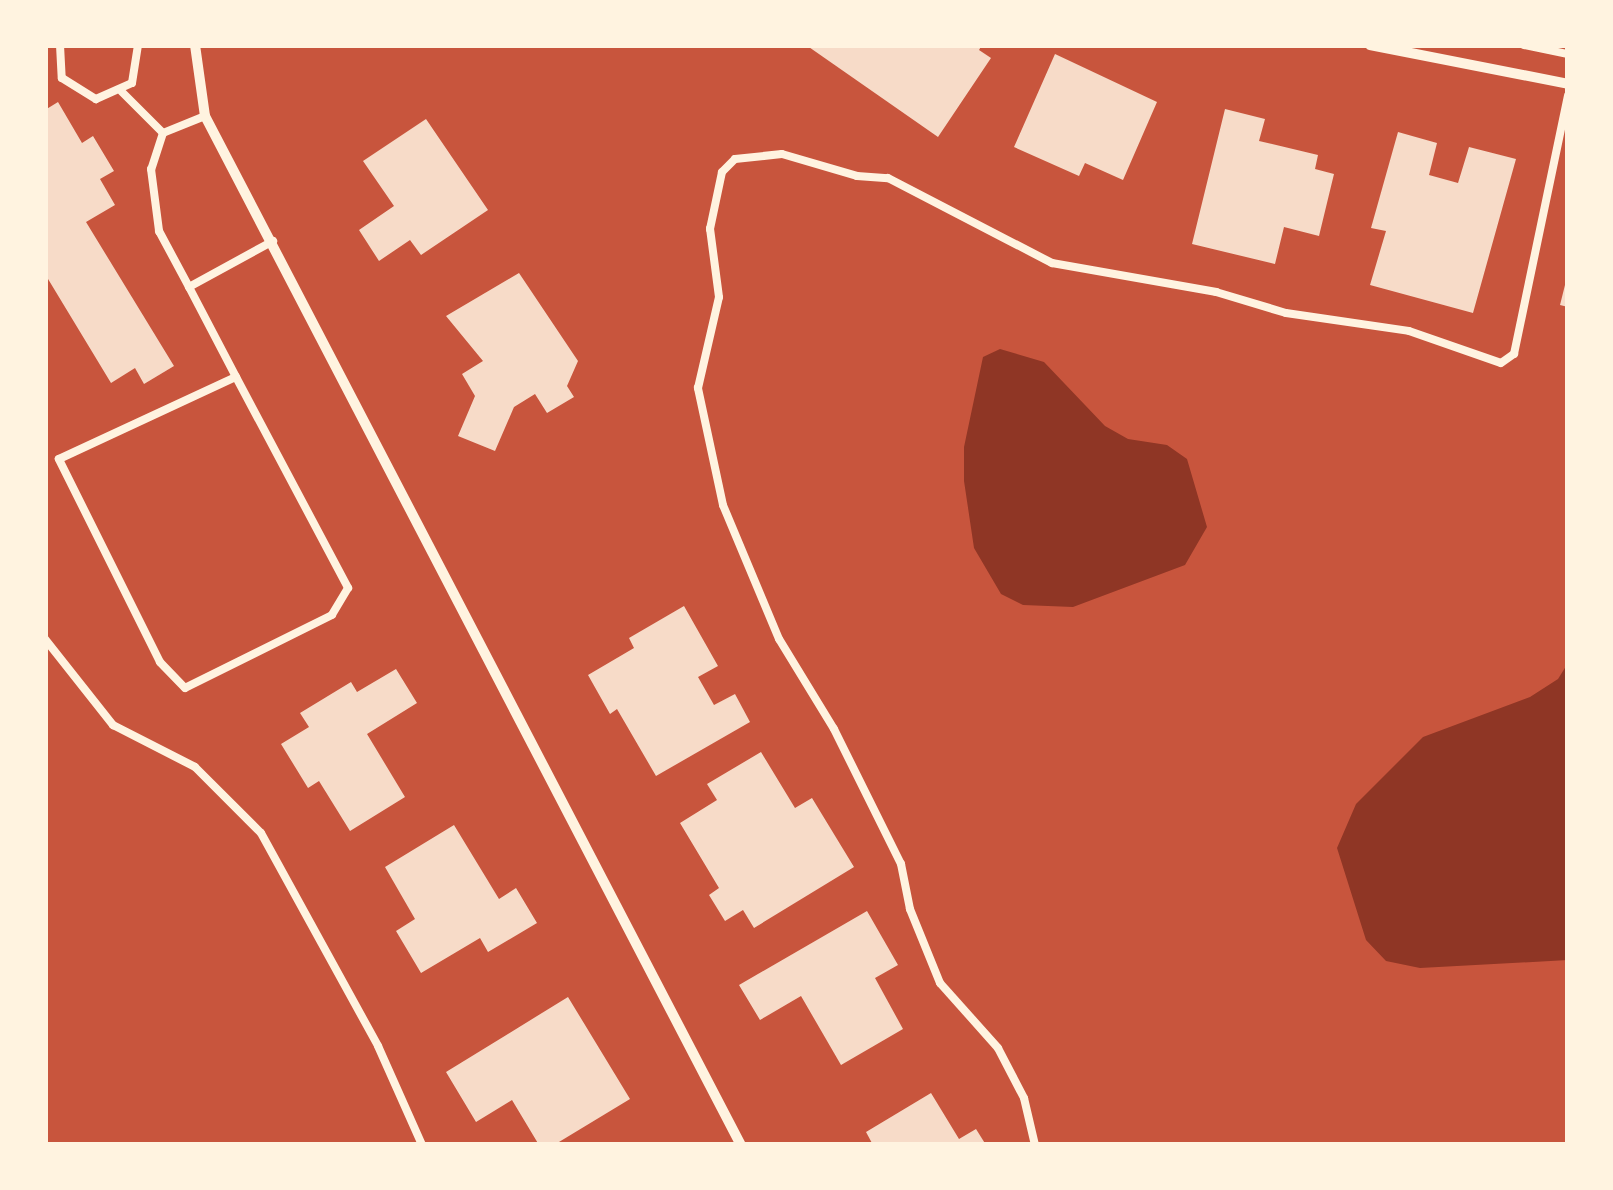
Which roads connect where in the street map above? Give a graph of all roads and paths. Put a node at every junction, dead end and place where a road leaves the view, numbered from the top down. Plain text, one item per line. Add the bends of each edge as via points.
1 (60, 45) edge
2 (138, 45) edge
3 (195, 45) edge
4 (1370, 45) edge
5 (1524, 45) edge
6 (1568, 54) edge
7 (1568, 84) edge
8 (122, 92) junction
9 (1568, 96) edge
10 (205, 116) junction
11 (163, 133) junction
12 (273, 241) junction
13 (189, 287) junction
14 (236, 376) junction
15 (45, 639) edge
16 (422, 1145) edge
17 (741, 1145) edge
18 (1035, 1145) edge

1 - 8 lane via 58,64 71,88 96,99
2 - 8 lane via 138,70
3 - 10 street
4 - 7 street
5 - 6 lane
8 - 11 lane
9 - 18 lane via 1514,354 1501,363 1409,331 1286,313 1216,292 1052,263 888,178 782,154 735,159 722,172 710,229 720,297 698,388 724,505 778,639 834,729 901,864 910,910 940,983 998,1048 1024,1098
10 - 11 lane
10 - 12 street
11 - 13 lane via 151,169 159,231
12 - 13 lane
12 - 17 street
13 - 14 lane
14 - 14 lane via 348,588 332,614 185,688 160,662 59,459
15 - 16 lane via 122,733 196,767 261,833 378,1046

